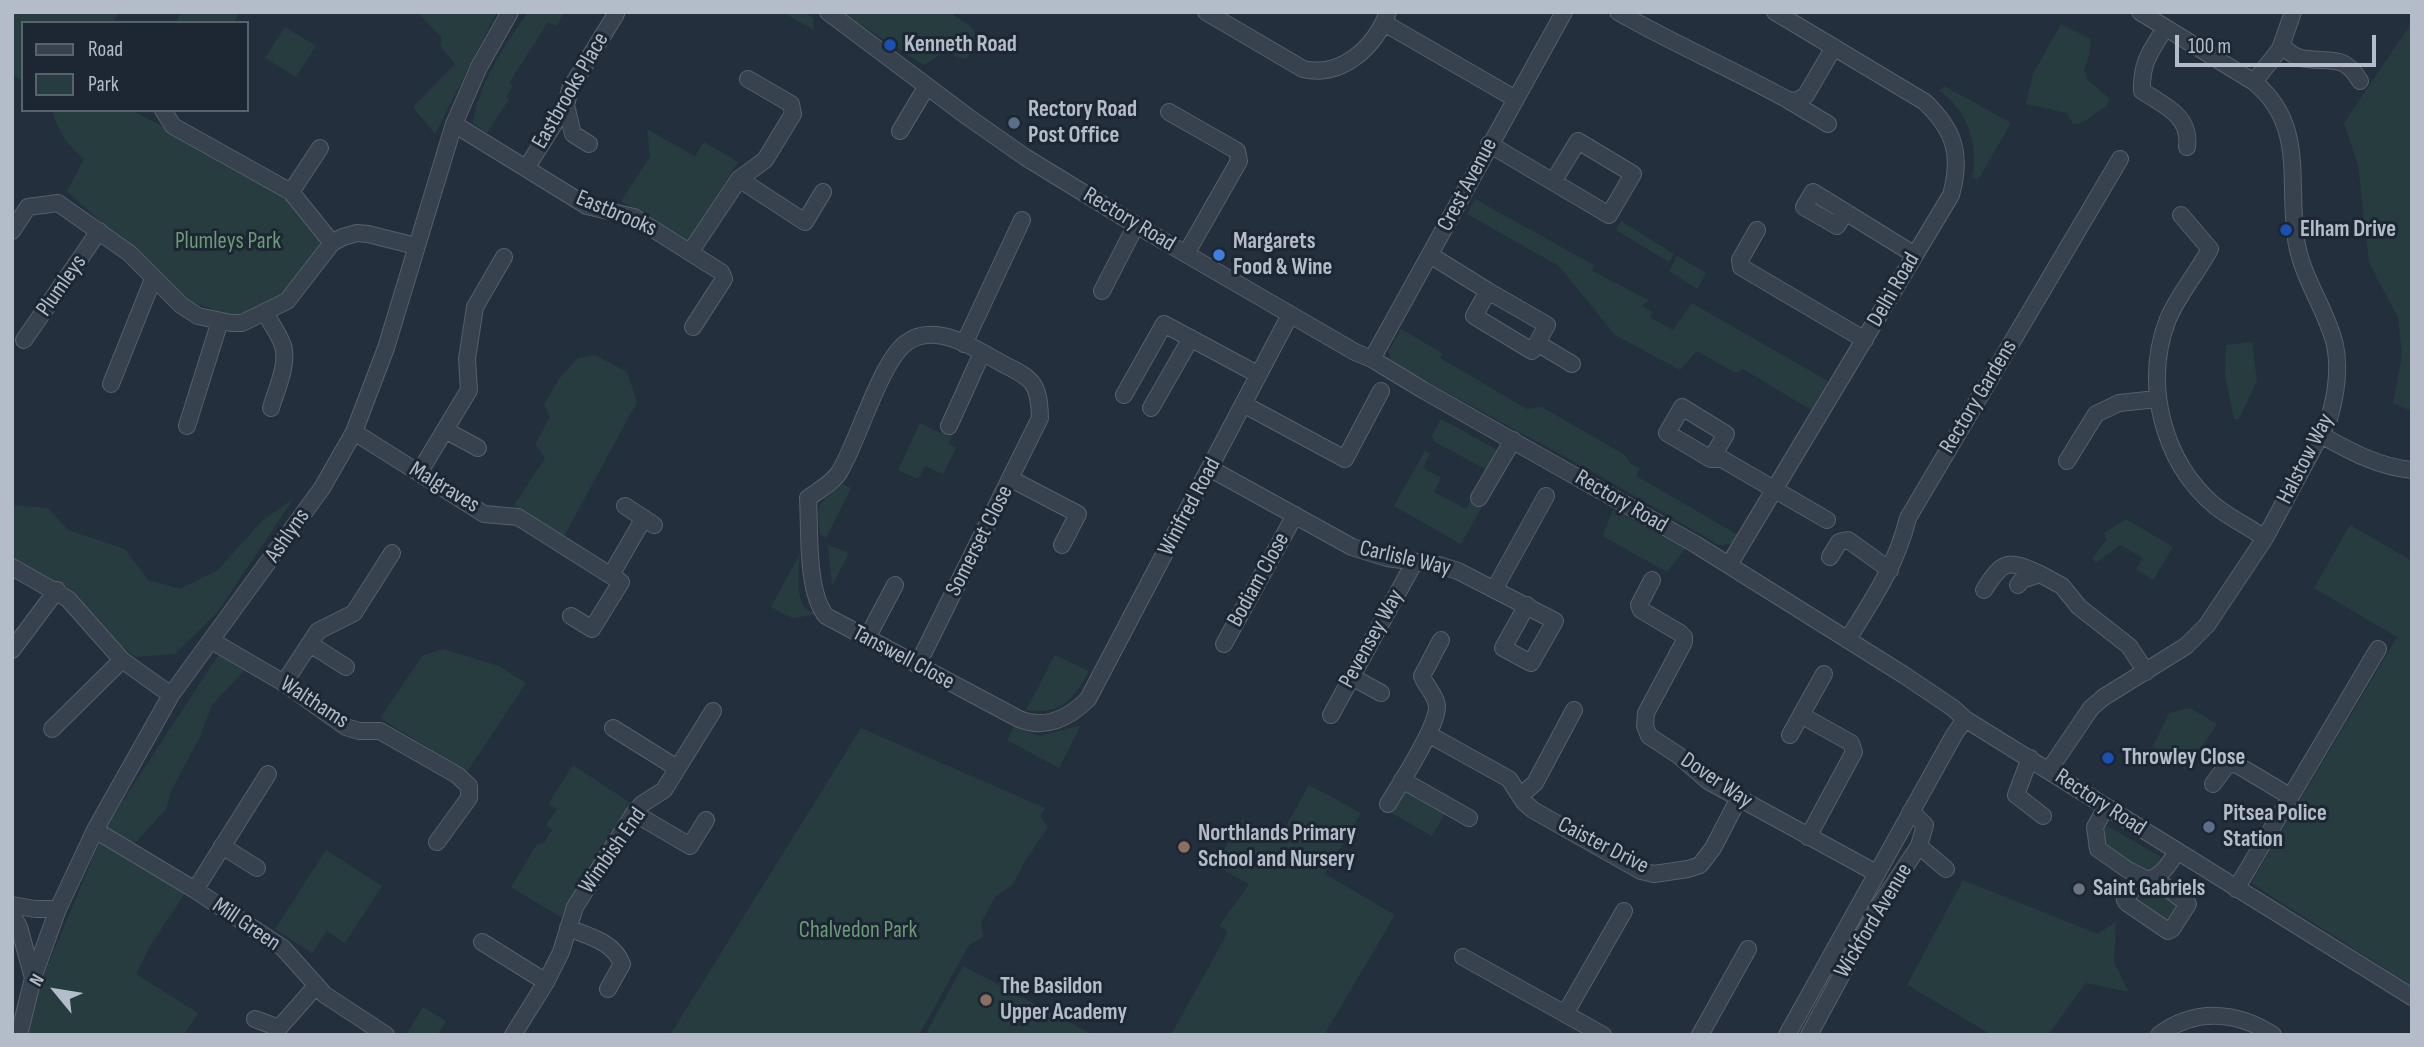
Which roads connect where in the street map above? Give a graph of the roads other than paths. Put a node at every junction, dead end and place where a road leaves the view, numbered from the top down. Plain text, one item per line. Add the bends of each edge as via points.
1 (510, 12) edge
2 (828, 12) edge
3 (1206, 12) edge
4 (1564, 12) edge
5 (1618, 12) edge
6 (1775, 12) edge
7 (2140, 12) edge
8 (2293, 12) edge
9 (616, 14) edge
10 (1386, 18) edge
11 (2165, 28) junction
12 (1834, 47) junction
13 (2282, 47) junction
14 (748, 79) dead end
15 (2360, 81) dead end
16 (2254, 82) junction
17 (927, 86) junction
18 (1514, 99) junction
19 (1788, 100) junction
20 (566, 106) junction
21 (164, 112) edge
22 (1169, 113) dead end
23 (454, 124) junction
24 (1828, 124) dead end
25 (900, 131) dead end
26 (589, 144) dead end
27 (1489, 144) junction
28 (2187, 147) dead end
29 (320, 148) dead end
30 (2120, 159) dead end
31 (527, 167) junction
32 (739, 179) junction
33 (1553, 182) junction
34 (291, 192) junction
35 (823, 192) dead end
36 (1846, 212) dead end
37 (2181, 215) dead end
38 (1022, 220) dead end
39 (1136, 225) junction
40 (1757, 230) dead end
41 (12, 231) edge
42 (99, 232) junction
43 (332, 243) junction
44 (416, 246) junction
45 (691, 251) junction
46 (1186, 254) junction
47 (1430, 255) junction
48 (1915, 255) junction
49 (504, 257) dead end
50 (153, 279) junction
51 (1102, 291) dead end
52 (1488, 291) junction
53 (265, 313) junction
54 (1290, 314) junction
55 (220, 321) junction
56 (693, 327) dead end
57 (1191, 338) junction
58 (24, 340) dead end
59 (1865, 340) junction
60 (1537, 343) junction
61 (964, 344) junction
62 (982, 353) junction
63 (1372, 359) junction
64 (1572, 364) dead end
65 (1257, 374) junction
66 (111, 384) dead end
67 (1381, 391) dead end
68 (1124, 395) dead end
69 (2157, 399) junction
70 (1243, 404) junction
71 (271, 408) dead end
72 (1151, 408) dead end
73 (187, 426) dead end
74 (948, 426) dead end
75 (445, 430) junction
76 (354, 432) junction
77 (2321, 435) junction
78 (1513, 440) junction
79 (478, 449) dead end
80 (1711, 459) dead end
81 (2067, 461) dead end
82 (1211, 469) junction
83 (2412, 470) edge
84 (419, 473) junction
85 (1011, 479) junction
86 (1773, 490) junction
87 (1546, 496) dead end
88 (1479, 498) dead end
89 (625, 506) dead end
90 (1295, 515) junction
91 (1827, 520) dead end
92 (2265, 538) junction
93 (1062, 545) dead end
94 (392, 553) dead end
95 (1830, 557) dead end
96 (1414, 563) junction
97 (1729, 565) junction
98 (12, 568) edge
99 (1890, 570) junction
100 (2040, 574) junction
101 (611, 575) junction
102 (1652, 580) dead end
103 (895, 584) dead end
104 (2018, 586) dead end
105 (1495, 588) junction
106 (57, 590) junction
107 (1984, 590) dead end
108 (1527, 605) dead end
109 (572, 616) dead end
110 (867, 638) junction
111 (1848, 639) junction
112 (1441, 640) dead end
113 (212, 641) junction
114 (310, 643) junction
115 (1224, 644) dead end
116 (2378, 649) dead end
117 (12, 650) edge
118 (122, 660) junction
119 (918, 664) junction
120 (346, 667) dead end
121 (2146, 672) junction
122 (1824, 674) dead end
123 (1352, 677) junction
124 (284, 683) junction
125 (1381, 693) dead end
126 (171, 695) junction
127 (1088, 699) joint
128 (1574, 710) dead end
129 (713, 711) dead end
130 (1331, 715) dead end
131 (1801, 715) junction
132 (1965, 719) junction
133 (613, 728) dead end
134 (52, 729) dead end
135 (1428, 734) junction
136 (1790, 735) dead end
137 (2030, 758) junction
138 (677, 768) junction
139 (2049, 770) junction
140 (268, 774) dead end
141 (1402, 780) junction
142 (2213, 784) dead end
143 (1520, 796) junction
144 (2291, 797) junction
145 (1739, 798) junction
146 (1388, 804) dead end
147 (2106, 807) junction
148 (1911, 811) junction
149 (634, 813) junction
150 (2043, 816) dead end
151 (1469, 818) dead end
152 (706, 820) dead end
153 (95, 830) junction
154 (1808, 837) junction
155 (437, 842) dead end
156 (222, 846) junction
157 (1919, 846) junction
158 (2177, 852) junction
159 (257, 867) dead end
160 (1946, 869) dead end
161 (1876, 873) junction
162 (195, 890) junction
163 (2236, 890) junction
164 (12, 905) edge
165 (58, 909) junction
166 (1624, 911) dead end
167 (12, 914) edge
168 (568, 928) junction
169 (482, 942) dead end
170 (1748, 949) dead end
171 (1463, 957) dead end
172 (33, 978) junction
173 (546, 982) junction
174 (316, 986) junction
175 (608, 989) dead end
176 (2412, 998) edge
177 (1565, 1014) junction
178 (255, 1018) dead end
179 (19, 1035) edge
180 (386, 1035) edge
181 (513, 1035) edge
182 (1603, 1035) edge
183 (1700, 1035) edge
184 (1787, 1035) edge
185 (1809, 1035) edge
186 (2159, 1035) edge
187 (2273, 1035) edge

1 - 23 street, Ashlyns
2 - 17 street, Rectory Road
3 - 10 street via 1314,72 1333,69 1363,51
4 - 18 street, Crest Avenue
5 - 19 street
6 - 12 street, Delhi Road
7 - 11 street, Halstow Way
8 - 13 street
9 - 20 street, Eastbrooks Place via 570,89
10 - 18 street
11 - 16 street, Halstow Way
11 - 28 street via 2146,57 2142,90 2184,123 2189,134
12 - 19 street via 1806,95
12 - 48 street, Delhi Road via 1925,102 1951,135 1957,167 1951,195
13 - 15 street via 2305,60 2330,59 2349,65
13 - 16 street
14 - 32 street via 791,104 793,114 765,160
16 - 77 street, Halstow Way via 2278,106 2287,128 2301,266 2334,343 2335,400
17 - 25 street
17 - 39 street, Rectory Road via 1025,156
18 - 27 street, Crest Avenue
19 - 24 street
20 - 26 street via 573,134
20 - 31 street, Eastbrooks Place
21 - 34 street via 173,126
22 - 46 street via 1239,155
23 - 31 street, Eastbrooks
23 - 44 street, Ashlyns
27 - 33 street
27 - 47 street, Crest Avenue
29 - 34 street
30 - 99 street, Rectory Gardens via 1908,518
31 - 45 street, Eastbrooks via 587,206 628,214
32 - 35 street via 804,222
32 - 45 street
33 - 33 street via 1578,141 1633,174 1609,215
34 - 43 street
36 - 48 street
37 - 69 street via 2210,250 2169,319 2158,360
38 - 61 street
39 - 46 street, Rectory Road
39 - 51 street
40 - 59 street via 1740,260 1741,267
41 - 42 street, Plumleys via 28,207 54,202
42 - 50 street, Plumleys via 129,253
42 - 58 street, Plumleys
43 - 44 street via 357,233
43 - 53 street, Plumleys via 294,294
44 - 76 street, Ashlyns via 375,382
45 - 56 street, Eastbrooks via 721,271 724,279
46 - 54 street, Rectory Road
47 - 52 street
47 - 63 street, Crest Avenue
48 - 59 street, Delhi Road
49 - 75 street via 475,307 467,359 469,390
50 - 55 street, Plumleys via 190,311
50 - 66 street
52 - 60 street via 1547,325
52 - 60 street via 1474,316 1532,351
53 - 55 street, Plumleys via 242,323
53 - 71 street via 284,353
54 - 63 street, Rectory Road
54 - 65 street, Winifred Road
55 - 73 street
57 - 65 street
57 - 68 street via 1164,324
57 - 72 street
59 - 86 street, Delhi Road
60 - 64 street
61 - 62 street
61 - 110 street, Tanswell Close via 933,335 921,335 904,344 890,363 839,474 808,498 813,581 821,609
62 - 74 street
62 - 85 street, Somerset Close via 1019,372 1034,384 1039,396 1040,418
63 - 78 street, Rectory Road
65 - 70 street, Winifred Road
67 - 70 street via 1345,458
69 - 81 street via 2119,403 2096,414
69 - 92 street via 2166,436 2188,475 2215,506
70 - 82 street, Winifred Road
75 - 79 street
75 - 84 street
76 - 84 street, Malgraves
76 - 113 street, Ashlyns via 322,488
77 - 83 street via 2376,463
77 - 92 street, Halstow Way
78 - 88 street
78 - 97 street, Rectory Road
80 - 86 street via 1722,459
82 - 90 street, Carlisle Way
82 - 127 street, Winifred Road
84 - 101 street, Malgraves via 484,514 518,517
85 - 93 street via 1078,514
85 - 119 street, Somerset Close
86 - 91 street
86 - 97 street, Delhi Road
87 - 105 street
89 - 101 street via 649,522
90 - 96 street, Carlisle Way via 1352,547
90 - 115 street, Bodiam Close
92 - 121 street, Halstow Way via 2207,625 2186,646
94 - 114 street via 354,613 318,631
95 - 99 street via 1839,542 1848,540
96 - 105 street, Carlisle Way via 1449,568
96 - 123 street, Pevensey Way
97 - 111 street, Rectory Road
98 - 106 street
99 - 111 street, Rectory Gardens
100 - 104 street
100 - 107 street via 2018,564 2006,565 1996,571
100 - 121 street via 2062,586 2079,607 2129,646
101 - 109 street via 621,582 592,629
102 - 145 street, Dover Way via 1639,605 1641,610 1680,633 1684,642 1649,706 1646,732 1708,781
103 - 110 street
105 - 108 street, Carlisle Way
106 - 117 street
106 - 118 street
110 - 119 street, Tanswell Close
111 - 132 street, Rectory Road
112 - 135 street via 1422,677 1437,704
113 - 124 street, Walthams
113 - 126 street, Ashlyns
114 - 120 street
114 - 124 street
116 - 144 street
118 - 126 street
118 - 134 street
119 - 127 street, Tanswell Close via 1027,722 1061,719
121 - 139 street, Halstow Way via 2091,708
122 - 131 street
123 - 125 street
123 - 130 street, Pevensey Way
124 - 155 street, Walthams via 346,727 380,731 469,786 469,798
126 - 153 street, Ashlyns
128 - 143 street via 1535,783
129 - 138 street, Wimbish End
131 - 136 street
131 - 154 street via 1853,747 1852,757
132 - 137 street, Rectory Road
132 - 148 street, Wickford Avenue
133 - 138 street
135 - 141 street
135 - 143 street, Caister Drive via 1509,779
137 - 139 street, Rectory Road
137 - 150 street via 2016,795
138 - 149 street, Wimbish End via 663,793
139 - 147 street, Rectory Road
140 - 156 street
141 - 146 street
141 - 151 street
142 - 144 street via 2227,765 2236,764
143 - 145 street, Caister Drive via 1533,810 1654,874 1700,865
144 - 163 street
145 - 154 street, Dover Way
147 - 158 street, Rectory Road
147 - 158 street via 2095,827 2098,849 2147,877 2164,871
148 - 157 street, Wickford Avenue via 1925,825
148 - 161 street, Wickford Avenue
149 - 152 street via 690,846
149 - 168 street, Wimbish End via 575,907
153 - 162 street, Mill Green
153 - 165 street, Ashlyns
154 - 161 street, Dover Way
156 - 159 street
156 - 162 street
157 - 160 street
157 - 185 street, Wickford Avenue via 1879,906
158 - 163 street, Rectory Road
161 - 184 street, Wickford Avenue
162 - 174 street, Mill Green via 283,948
163 - 176 street, Rectory Road
164 - 165 street
165 - 172 street, Ashlyns
166 - 177 street
167 - 172 street
168 - 173 street, Wimbish End
168 - 175 street via 606,943 619,954 622,964
169 - 173 street
170 - 183 street
171 - 177 street
172 - 179 street, Ashlyns
173 - 181 street, Wimbish End
174 - 178 street via 279,1027
174 - 180 street, Mill Green
177 - 182 street
186 - 187 street via 2183,1021 2222,1015 2246,1020

